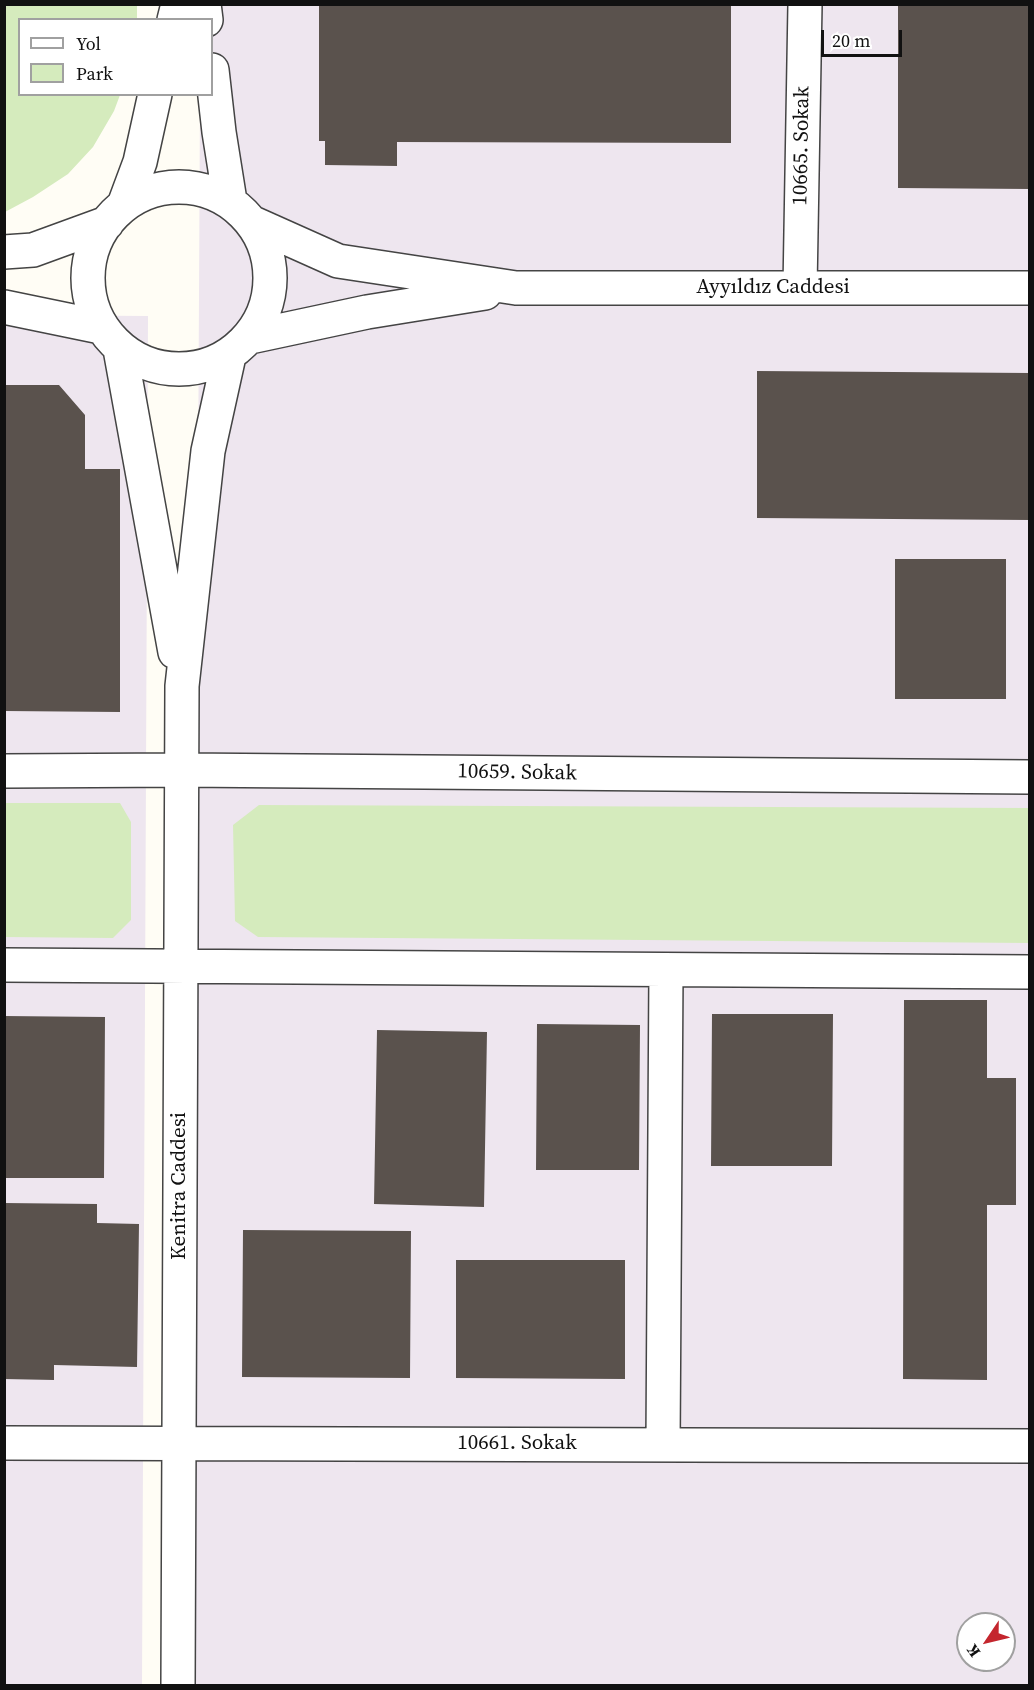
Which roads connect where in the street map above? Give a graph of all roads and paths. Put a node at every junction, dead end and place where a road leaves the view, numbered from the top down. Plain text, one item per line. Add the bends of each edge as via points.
1 (805, 4) edge
2 (213, 79) edge
3 (155, 96) edge
4 (241, 212) junction
5 (116, 214) junction
6 (4, 252) edge
7 (516, 288) junction
8 (800, 288) junction
9 (1029, 288) edge
10 (4, 307) edge
11 (111, 338) junction
12 (240, 346) junction
13 (182, 686) junction
14 (182, 770) junction
15 (4, 771) edge
16 (1029, 777) edge
17 (4, 965) edge
18 (181, 967) junction
19 (666, 970) junction
20 (1029, 972) edge
21 (4, 1443) edge
22 (179, 1443) junction
23 (663, 1444) junction
24 (1029, 1446) edge
25 (178, 1686) edge

1 - 8 street, 10665. Sokak
2 - 4 street via 219,132
3 - 5 street via 140,162
4 - 5 street via 200,189 169,186 138,195
4 - 7 street, Ayyıldız Caddesi via 338,261
4 - 12 street via 267,252 271,284 265,312
5 - 6 street via 33,250
5 - 11 street via 95,241 87,271 90,300
7 - 8 street, Ayyıldız Caddesi
7 - 12 street, Ayyıldız Caddesi via 367,312
8 - 9 street, Ayyıldız Caddesi
10 - 11 street
11 - 12 street via 145,364 174,370 202,367
11 - 13 street
12 - 13 street via 208,451
13 - 14 street, Kenitra Caddesi
14 - 15 street, 10659. Sokak
14 - 16 street, 10659. Sokak
14 - 18 street, Kenitra Caddesi
17 - 18 street
18 - 19 street
18 - 22 street, Kenitra Caddesi
19 - 20 street
19 - 23 street
21 - 22 street, 10661. Sokak
22 - 23 street, 10661. Sokak
22 - 25 street, Kenitra Caddesi
23 - 24 street, 10661. Sokak

